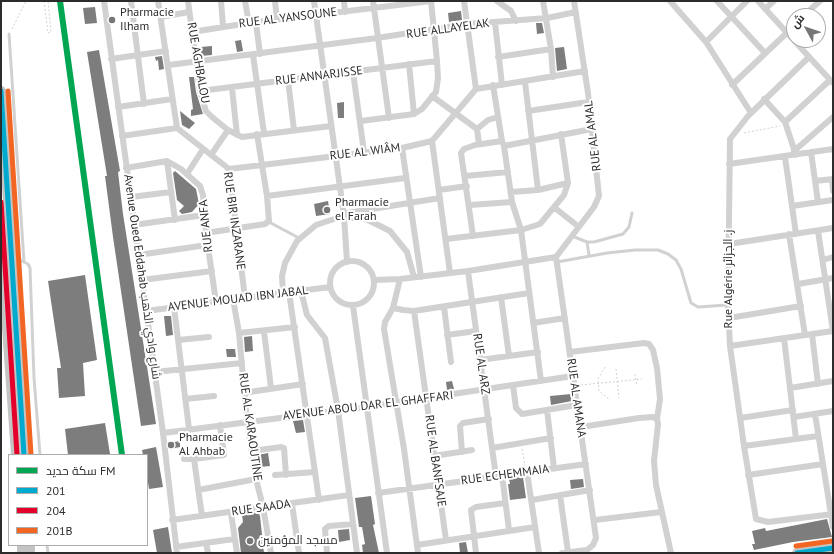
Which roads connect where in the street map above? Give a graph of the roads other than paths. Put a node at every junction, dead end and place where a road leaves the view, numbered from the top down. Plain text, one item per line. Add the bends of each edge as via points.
1 (104, 1) edge
2 (131, 1) edge
3 (158, 1) edge
4 (188, 1) edge
5 (221, 1) edge
6 (245, 1) edge
7 (275, 1) edge
8 (314, 1) edge
9 (344, 1) edge
10 (373, 1) edge
11 (431, 1) edge
12 (464, 1) edge
13 (497, 1) edge
14 (543, 1) edge
15 (574, 1) edge
16 (672, 1) edge
17 (717, 1) edge
18 (746, 1) edge
19 (758, 1) edge
20 (774, 1) edge
21 (820, 1) edge
22 (403, 3) edge
23 (374, 8) junction
24 (813, 8) edge
25 (765, 9) junction
26 (189, 12) junction
27 (345, 12) junction
28 (576, 12) junction
29 (316, 15) junction
30 (730, 16) junction
31 (161, 17) junction
32 (547, 18) junction
33 (277, 20) junction
34 (516, 21) junction
35 (495, 22) junction
36 (249, 23) junction
37 (256, 23) junction
38 (467, 24) junction
39 (223, 26) junction
40 (434, 30) junction
41 (192, 32) junction
42 (786, 32) edge
43 (9, 34) road end
44 (786, 34) edge
45 (377, 38) junction
46 (706, 42) junction
47 (320, 45) junction
48 (551, 48) junction
49 (801, 48) edge
50 (166, 51) junction
51 (765, 53) junction
52 (260, 54) junction
53 (253, 55) junction
54 (138, 56) junction
55 (498, 57) junction
56 (809, 57) junction
57 (111, 59) junction
58 (437, 60) junction
59 (196, 61) junction
60 (409, 64) junction
61 (169, 65) junction
62 (381, 68) junction
63 (585, 71) junction
64 (353, 72) junction
65 (324, 75) junction
66 (553, 77) junction
67 (288, 80) junction
68 (832, 81) edge
69 (525, 82) junction
70 (256, 83) junction
71 (493, 85) junction
72 (502, 85) junction
73 (732, 85) junction
74 (232, 88) junction
75 (476, 89) junction
76 (1, 91) edge
77 (200, 91) junction
78 (432, 96) junction
79 (172, 99) junction
80 (764, 99) junction
81 (588, 102) junction
82 (144, 104) junction
83 (118, 107) junction
84 (528, 112) junction
85 (454, 113) junction
86 (751, 113) junction
87 (414, 114) junction
88 (498, 117) junction
89 (833, 117) edge
90 (389, 118) junction
91 (360, 120) junction
92 (785, 122) junction
93 (331, 126) junction
94 (177, 128) junction
95 (477, 129) junction
96 (592, 129) junction
97 (228, 130) junction
98 (294, 130) junction
99 (260, 134) junction
100 (561, 134) junction
101 (237, 135) junction
102 (122, 136) junction
103 (532, 140) junction
104 (432, 141) junction
105 (503, 143) junction
106 (478, 144) junction
107 (402, 148) junction
108 (203, 149) junction
109 (833, 149) edge
110 (364, 152) junction
111 (811, 152) junction
112 (795, 153) junction
113 (211, 155) junction
114 (335, 156) junction
115 (785, 157) junction
116 (167, 161) junction
117 (729, 164) junction
118 (262, 165) junction
119 (126, 168) junction
120 (228, 169) junction
121 (508, 172) junction
122 (187, 174) junction
123 (465, 176) junction
124 (405, 178) junction
125 (832, 179) edge
126 (814, 181) junction
127 (568, 183) junction
128 (467, 186) junction
129 (340, 188) junction
130 (439, 190) junction
131 (538, 190) junction
132 (833, 191) edge
133 (171, 192) junction
134 (511, 192) junction
135 (267, 196) junction
136 (131, 197) junction
137 (440, 198) junction
138 (833, 200) edge
139 (512, 202) junction
140 (818, 202) junction
141 (409, 203) junction
142 (470, 205) junction
143 (792, 206) junction
144 (555, 208) junction
145 (632, 213) dead end
146 (204, 215) junction
147 (344, 215) junction
148 (175, 220) junction
149 (269, 222) junction
150 (134, 225) junction
151 (579, 227) junction
152 (236, 228) junction
153 (833, 228) edge
154 (520, 230) junction
155 (818, 231) junction
156 (206, 233) junction
157 (793, 234) junction
158 (473, 236) junction
159 (572, 236) junction
160 (300, 238) junction
161 (446, 239) junction
162 (587, 242) junction
163 (1, 243) edge
164 (729, 244) junction
165 (207, 245) junction
166 (138, 255) junction
167 (589, 255) junction
168 (10, 256) junction
169 (833, 258) edge
170 (557, 260) junction
171 (823, 260) junction
172 (24, 262) junction
173 (347, 262) junction
174 (525, 262) junction
175 (212, 271) junction
176 (468, 271) junction
177 (450, 273) junction
178 (418, 277) junction
179 (833, 278) edge
180 (400, 279) junction
181 (142, 280) junction
182 (374, 280) junction
183 (825, 280) junction
184 (798, 284) junction
185 (330, 287) junction
186 (300, 291) junction
187 (286, 292) junction
188 (529, 293) junction
189 (245, 298) junction
190 (501, 298) junction
191 (233, 299) junction
192 (216, 302) junction
193 (472, 302) junction
194 (831, 302) edge
195 (728, 305) junction
196 (353, 306) junction
197 (802, 306) junction
198 (174, 307) junction
199 (444, 307) junction
200 (393, 308) junction
201 (146, 311) junction
202 (414, 311) junction
203 (565, 318) junction
204 (729, 318) junction
205 (533, 323) junction
206 (295, 327) junction
207 (264, 331) junction
208 (476, 331) junction
209 (833, 331) edge
210 (239, 333) junction
211 (447, 335) junction
212 (808, 335) junction
213 (209, 338) dead end
214 (784, 338) junction
215 (178, 340) junction
216 (730, 346) junction
217 (538, 352) junction
218 (570, 352) junction
219 (509, 356) junction
220 (480, 360) junction
221 (242, 362) junction
222 (451, 362) dead end
223 (182, 369) junction
224 (155, 372) junction
225 (573, 376) junction
226 (541, 381) junction
227 (833, 381) edge
228 (303, 384) junction
229 (818, 384) junction
230 (513, 385) junction
231 (270, 388) junction
232 (790, 388) junction
233 (484, 390) junction
234 (243, 393) junction
235 (214, 396) dead end
236 (426, 398) junction
237 (185, 399) junction
238 (397, 402) junction
239 (577, 405) junction
240 (366, 407) junction
241 (338, 410) junction
242 (547, 410) junction
243 (833, 411) edge
244 (793, 413) junction
245 (306, 414) junction
246 (815, 414) junction
247 (740, 418) junction
248 (489, 419) junction
249 (657, 419) junction
250 (247, 421) junction
251 (220, 425) junction
252 (581, 427) junction
253 (189, 429) junction
254 (163, 433) junction
255 (818, 436) junction
256 (551, 438) junction
257 (796, 439) junction
258 (744, 446) junction
259 (492, 448) junction
260 (252, 450) junction
261 (472, 450) dead end
262 (462, 452) junction
263 (16, 454) edge
264 (24, 454) edge
265 (40, 454) edge
266 (434, 456) junction
267 (184, 459) dead end
268 (194, 460) junction
269 (586, 464) junction
270 (823, 464) junction
271 (554, 468) junction
272 (315, 472) junction
273 (526, 472) junction
274 (275, 475) dead end
275 (286, 475) junction
276 (499, 475) junction
277 (748, 475) junction
278 (256, 479) junction
279 (830, 484) edge
280 (437, 485) junction
281 (409, 489) junction
282 (198, 490) junction
283 (590, 490) junction
284 (378, 493) junction
285 (349, 495) junction
286 (560, 495) junction
287 (320, 500) junction
288 (532, 500) junction
289 (505, 503) junction
290 (292, 504) junction
291 (263, 507) junction
292 (661, 512) junction
293 (231, 513) junction
294 (832, 514) edge
295 (202, 516) junction
296 (172, 520) junction
297 (595, 520) junction
298 (353, 524) junction
299 (535, 527) junction
300 (833, 527) edge
301 (509, 530) junction
302 (474, 536) junction
303 (234, 539) junction
304 (446, 540) junction
305 (206, 543) junction
306 (417, 545) junction
307 (833, 548) edge
308 (176, 550) edge
309 (565, 552) edge
310 (208, 553) edge
311 (237, 553) edge
312 (271, 553) edge
313 (299, 553) edge
314 (327, 553) edge
315 (357, 553) edge
316 (387, 553) edge
317 (418, 553) edge
318 (476, 553) edge
319 (539, 553) edge
320 (671, 553) edge
321 (797, 553) edge

1 - 57 street, Avenue Oued Eddahab شارع وادي الذهب
2 - 54 street
3 - 31 street
4 - 26 street, RUE AGHBALOU
5 - 39 street
6 - 36 street
7 - 33 street
8 - 29 street
9 - 27 street
10 - 23 street
11 - 22 street, RUE AL YANSOUNE
11 - 40 street
12 - 38 street
13 - 34 street via 511,11
14 - 32 street
15 - 28 street, RUE AL AMAL
16 - 46 street
17 - 30 street
18 - 30 street
19 - 25 street
20 - 25 street
21 - 24 street
22 - 23 street, RUE AL YANSOUNE
23 - 27 street, RUE AL YANSOUNE
23 - 45 street
25 - 42 street
26 - 31 street
26 - 41 street, RUE AGHBALOU
27 - 29 street, RUE AL YANSOUNE
28 - 32 street, RUE ALLAYELAK
28 - 63 street, RUE AL AMAL
29 - 33 street, RUE AL YANSOUNE
29 - 47 street
30 - 46 street
30 - 51 street
31 - 50 street
32 - 34 street, RUE ALLAYELAK
32 - 48 street
33 - 37 street, RUE AL YANSOUNE
34 - 35 street, RUE ALLAYELAK
35 - 38 street, RUE ALLAYELAK
35 - 55 street
36 - 37 street, RUE AL YANSOUNE
36 - 39 street, RUE AL YANSOUNE
37 - 52 street
38 - 40 street, RUE ALLAYELAK
38 - 75 street
39 - 41 street, RUE AL YANSOUNE
40 - 45 street, RUE ALLAYELAK
40 - 58 street
41 - 59 street, RUE AGHBALOU
43 - 172 lane
44 - 51 street
45 - 47 street, RUE ALLAYELAK
45 - 62 street
46 - 73 street
47 - 52 street, RUE ALLAYELAK
47 - 65 street
48 - 55 street
48 - 66 street
49 - 56 street
50 - 54 street
50 - 61 street
51 - 73 street
52 - 53 street, RUE ALLAYELAK
53 - 59 street, RUE ALLAYELAK
53 - 70 street
54 - 57 street
54 - 82 street
55 - 72 street
56 - 68 street
56 - 80 street
57 - 83 street, Avenue Oued Eddahab شارع وادي الذهب
58 - 60 street, RUE ANNARJISSE
58 - 78 street via 437,88
59 - 61 street, RUE ALLAYELAK
59 - 77 street, RUE AGHBALOU
60 - 62 street, RUE ANNARJISSE
60 - 87 street
61 - 79 street
62 - 64 street, RUE ANNARJISSE
62 - 90 street
63 - 66 street
63 - 81 street, RUE AL AMAL
64 - 65 street, RUE ANNARJISSE
64 - 91 street
65 - 67 street, RUE ANNARJISSE
65 - 93 street
66 - 69 street
67 - 70 street, RUE ANNARJISSE
67 - 98 street
68 - 92 street
69 - 72 street
69 - 84 street
70 - 74 street, RUE ANNARJISSE
70 - 99 street
71 - 72 street
71 - 75 street
71 - 88 street
73 - 86 street
74 - 77 street, RUE ANNARJISSE
74 - 101 street
75 - 85 street
76 - 168 main road
77 - 97 street, RUE AGHBALOU via 206,111
78 - 85 street
78 - 87 street via 422,109
79 - 82 street
79 - 94 street
80 - 86 street
80 - 92 street
81 - 84 street
81 - 96 street, RUE AL AMAL
82 - 83 street
83 - 102 street, Avenue Oued Eddahab شارع وادي الذهب
84 - 103 street
85 - 95 street
85 - 104 street
86 - 117 street, Rue Algérie ز. الجزائر via 732,135 729,143
87 - 90 street
88 - 95 street via 488,120
88 - 105 street
89 - 112 street
90 - 91 street
91 - 110 street
92 - 112 street
93 - 98 street
93 - 114 street
94 - 102 street
94 - 108 street, RUE BIR INZARANE
95 - 106 street
96 - 100 street
96 - 151 street, RUE AL AMAL via 599,196
97 - 101 street, RUE AGHBALOU
97 - 113 street
98 - 99 street
99 - 101 street via 243,137
99 - 118 street
100 - 103 street
100 - 127 street
102 - 119 street, Avenue Oued Eddahab شارع وادي الذهب
103 - 105 street
103 - 131 street
104 - 107 street, RUE AL WIÂM
104 - 130 street
105 - 106 street
105 - 121 street
106 - 123 street via 466,147 461,153
107 - 110 street, RUE AL WIÂM
107 - 124 street
108 - 113 street, RUE BIR INZARANE
108 - 122 street
109 - 111 street
110 - 114 street, RUE AL WIÂM
111 - 112 street
111 - 126 street
112 - 115 street
113 - 120 street, RUE BIR INZARANE
114 - 118 street, RUE AL WIÂM
114 - 129 street
115 - 117 street
115 - 143 street
116 - 119 street
116 - 122 street, RUE ANFA
116 - 133 street
117 - 164 street, Rue Algérie ز. الجزائر
118 - 120 street, RUE AL WIÂM
118 - 135 street
119 - 136 street, Avenue Oued Eddahab شارع وادي الذهب
120 - 152 street, RUE BIR INZARANE
121 - 123 street
121 - 134 street
122 - 146 street, RUE ANFA via 202,190
123 - 128 street
124 - 129 street
124 - 141 street
125 - 126 street
125 - 132 street
126 - 140 street
127 - 131 street
127 - 144 street
128 - 130 street
128 - 142 street
129 - 135 street
129 - 147 street
130 - 137 street
131 - 134 street
133 - 136 street
133 - 148 street
134 - 139 street
135 - 149 street
136 - 150 street, Avenue Oued Eddahab شارع وادي الذهب
137 - 141 street
137 - 161 street
138 - 140 street
139 - 142 street
139 - 154 street
140 - 143 street
141 - 147 street
141 - 178 street
142 - 158 street
143 - 157 street
144 - 151 street
144 - 154 street via 536,227
145 - 162 lane via 627,231 623,234
146 - 148 street
146 - 156 street, RUE ANFA
147 - 160 street via 320,223
147 - 173 street
147 - 178 street via 371,220 394,234 407,252
148 - 150 street
149 - 152 street
149 - 160 lane
150 - 166 street, Avenue Oued Eddahab شارع وادي الذهب
151 - 159 street, RUE AL AMAL
152 - 156 street
152 - 189 street, RUE BIR INZARANE
153 - 155 street
154 - 158 street
154 - 174 street
155 - 157 street
155 - 171 street
156 - 165 street, RUE ANFA
157 - 164 street
157 - 184 street
158 - 161 street
159 - 162 lane
159 - 170 street, RUE AL AMAL
160 - 187 street via 285,263 282,276
161 - 177 street
162 - 167 lane
163 - 263 main road
164 - 195 street, Rue Algérie ز. الجزائر
165 - 166 street
165 - 175 street, RUE ANFA
166 - 181 street, Avenue Oued Eddahab شارع وادي الذهب
167 - 170 lane
167 - 195 lane via 658,250 676,260 694,306
168 - 172 lane
168 - 264 main road
169 - 171 street
170 - 174 street
170 - 203 street, RUE AL AMANA
171 - 183 street
172 - 265 lane via 30,268 31,276 34,378
173 - 182 street via 363,264 371,272
173 - 185 street via 334,271 330,278
174 - 176 street
174 - 188 street
175 - 181 street
175 - 192 street, RUE ANFA
176 - 177 street
176 - 193 street, RUE AL ARZ
177 - 178 street
178 - 180 street
179 - 183 street
180 - 182 street
180 - 200 street
181 - 201 street, Avenue Oued Eddahab شارع وادي الذهب
182 - 196 street via 374,290 369,298
183 - 184 street
183 - 194 street
184 - 197 street
185 - 186 street, AVENUE MOUAD IBN JABAL
185 - 196 street via 338,301
186 - 187 street, AVENUE MOUAD IBN JABAL
186 - 241 street via 307,315 325,338
187 - 189 street, AVENUE MOUAD IBN JABAL
187 - 206 street
188 - 190 street
188 - 205 street
189 - 191 street, AVENUE MOUAD IBN JABAL
190 - 193 street
190 - 219 street
191 - 192 street, AVENUE MOUAD IBN JABAL
191 - 210 street, RUE AL KARAOUTINE
192 - 198 street, AVENUE MOUAD IBN JABAL
193 - 199 street
193 - 208 street, RUE AL ARZ
194 - 209 street
195 - 204 street, Rue Algérie ز. الجزائر
196 - 240 street
197 - 204 street
197 - 212 street
198 - 201 street, AVENUE MOUAD IBN JABAL
198 - 215 street
199 - 202 street
199 - 211 street
200 - 202 street
200 - 238 street via 384,329
201 - 224 street, Avenue Oued Eddahab شارع وادي الذهب
202 - 236 street, RUE AL BANFSAJE
203 - 205 street
203 - 218 street, RUE AL AMANA
204 - 216 street, Rue Algérie ز. الجزائر
205 - 217 street
206 - 207 street
206 - 228 street
207 - 210 street
207 - 231 street
208 - 211 street
208 - 220 street, RUE AL ARZ
209 - 212 street
210 - 221 street, RUE AL KARAOUTINE
211 - 222 street
212 - 214 street
212 - 229 street
213 - 215 street
214 - 216 street
214 - 232 street
215 - 223 street
216 - 247 street, Rue Algérie ز. الجزائر
217 - 219 street
217 - 226 street
218 - 225 street, RUE AL AMANA
218 - 249 street via 649,344 658,368 660,399
219 - 220 street
220 - 233 street, RUE AL ARZ
221 - 223 street
221 - 234 street, RUE AL KARAOUTINE
223 - 224 street
223 - 237 street
224 - 254 street, Avenue Oued Eddahab شارع وادي الذهب
225 - 226 street, AVENUE ABOU DAR EL GHAFFARI
225 - 239 street, RUE AL AMANA
226 - 230 street, AVENUE ABOU DAR EL GHAFFARI
227 - 229 street
228 - 231 street
228 - 245 street
229 - 232 street
230 - 233 street, AVENUE ABOU DAR EL GHAFFARI
230 - 242 street via 516,408 520,413
231 - 234 street
232 - 244 street
233 - 236 street, AVENUE ABOU DAR EL GHAFFARI
233 - 248 street, RUE AL ARZ
234 - 250 street, RUE AL KARAOUTINE
235 - 237 street
236 - 238 street, AVENUE ABOU DAR EL GHAFFARI
236 - 266 street, RUE AL BANFSAJE
237 - 253 street
238 - 240 street, AVENUE ABOU DAR EL GHAFFARI
238 - 281 street
239 - 242 street
239 - 252 street, RUE AL AMANA
240 - 241 street, AVENUE ABOU DAR EL GHAFFARI
240 - 284 street
241 - 245 street, AVENUE ABOU DAR EL GHAFFARI
241 - 285 street
242 - 256 street
243 - 246 street
244 - 246 street
244 - 247 street
244 - 257 street
245 - 250 street, AVENUE ABOU DAR EL GHAFFARI
245 - 272 street
246 - 255 street
247 - 258 street, Rue Algérie ز. الجزائر
248 - 259 street, RUE AL ARZ
248 - 262 street via 463,423 460,426
249 - 252 street via 653,416
249 - 292 street via 654,461
250 - 251 street, AVENUE ABOU DAR EL GHAFFARI
250 - 260 street, RUE AL KARAOUTINE
251 - 253 street, AVENUE ABOU DAR EL GHAFFARI
251 - 268 street via 224,454
252 - 269 street, RUE AL AMANA
253 - 254 street, AVENUE ABOU DAR EL GHAFFARI
254 - 296 street, Avenue Oued Eddahab شارع وادي الذهب
255 - 257 street
255 - 270 street
256 - 259 street
256 - 271 street
257 - 258 street
258 - 277 street, Rue Algérie ز. الجزائر
259 - 276 street, RUE AL ARZ
260 - 275 street via 284,448
260 - 278 street, RUE AL KARAOUTINE
261 - 262 street
262 - 266 street
266 - 280 street, RUE AL BANFSAJE
267 - 268 street
268 - 282 street
269 - 271 street, RUE ECHEMMAIA
269 - 283 street, RUE AL AMANA
270 - 277 street
270 - 279 street
271 - 273 street, RUE ECHEMMAIA
272 - 275 street
272 - 287 street
273 - 276 street, RUE ECHEMMAIA
273 - 288 street
274 - 275 street
276 - 280 street, RUE ECHEMMAIA
276 - 289 street, RUE AL ARZ
277 - 294 street, Rue Algérie ز. الجزائر via 755,515 759,520 768,522
278 - 282 street
278 - 291 street, RUE AL KARAOUTINE
279 - 294 street
280 - 281 street, RUE ECHEMMAIA
280 - 304 street, RUE AL BANFSAJE
281 - 284 street, RUE ECHEMMAIA
281 - 306 street
282 - 295 street
283 - 286 street
283 - 297 street, RUE AL AMANA
284 - 316 street
285 - 287 street, RUE SAADA
285 - 298 street
286 - 288 street
286 - 309 street
287 - 290 street, RUE SAADA
288 - 299 street
289 - 301 street, RUE AL ARZ
289 - 302 street via 471,510
290 - 291 street, RUE SAADA
290 - 313 street
291 - 293 street, RUE SAADA
291 - 312 street, RUE AL KARAOUTINE
292 - 297 street
292 - 320 street
293 - 295 street, RUE SAADA
293 - 303 street
294 - 300 street
295 - 296 street, RUE SAADA
296 - 308 street, Avenue Oued Eddahab شارع وادي الذهب
297 - 309 street, RUE AL AMANA via 596,538 590,548
298 - 314 street via 329,526 324,531
298 - 315 street
299 - 301 street
299 - 319 street
301 - 302 street
302 - 304 street
302 - 318 street
303 - 305 street
303 - 311 street
304 - 306 street
305 - 308 street
305 - 310 street
306 - 317 street
307 - 321 main road

